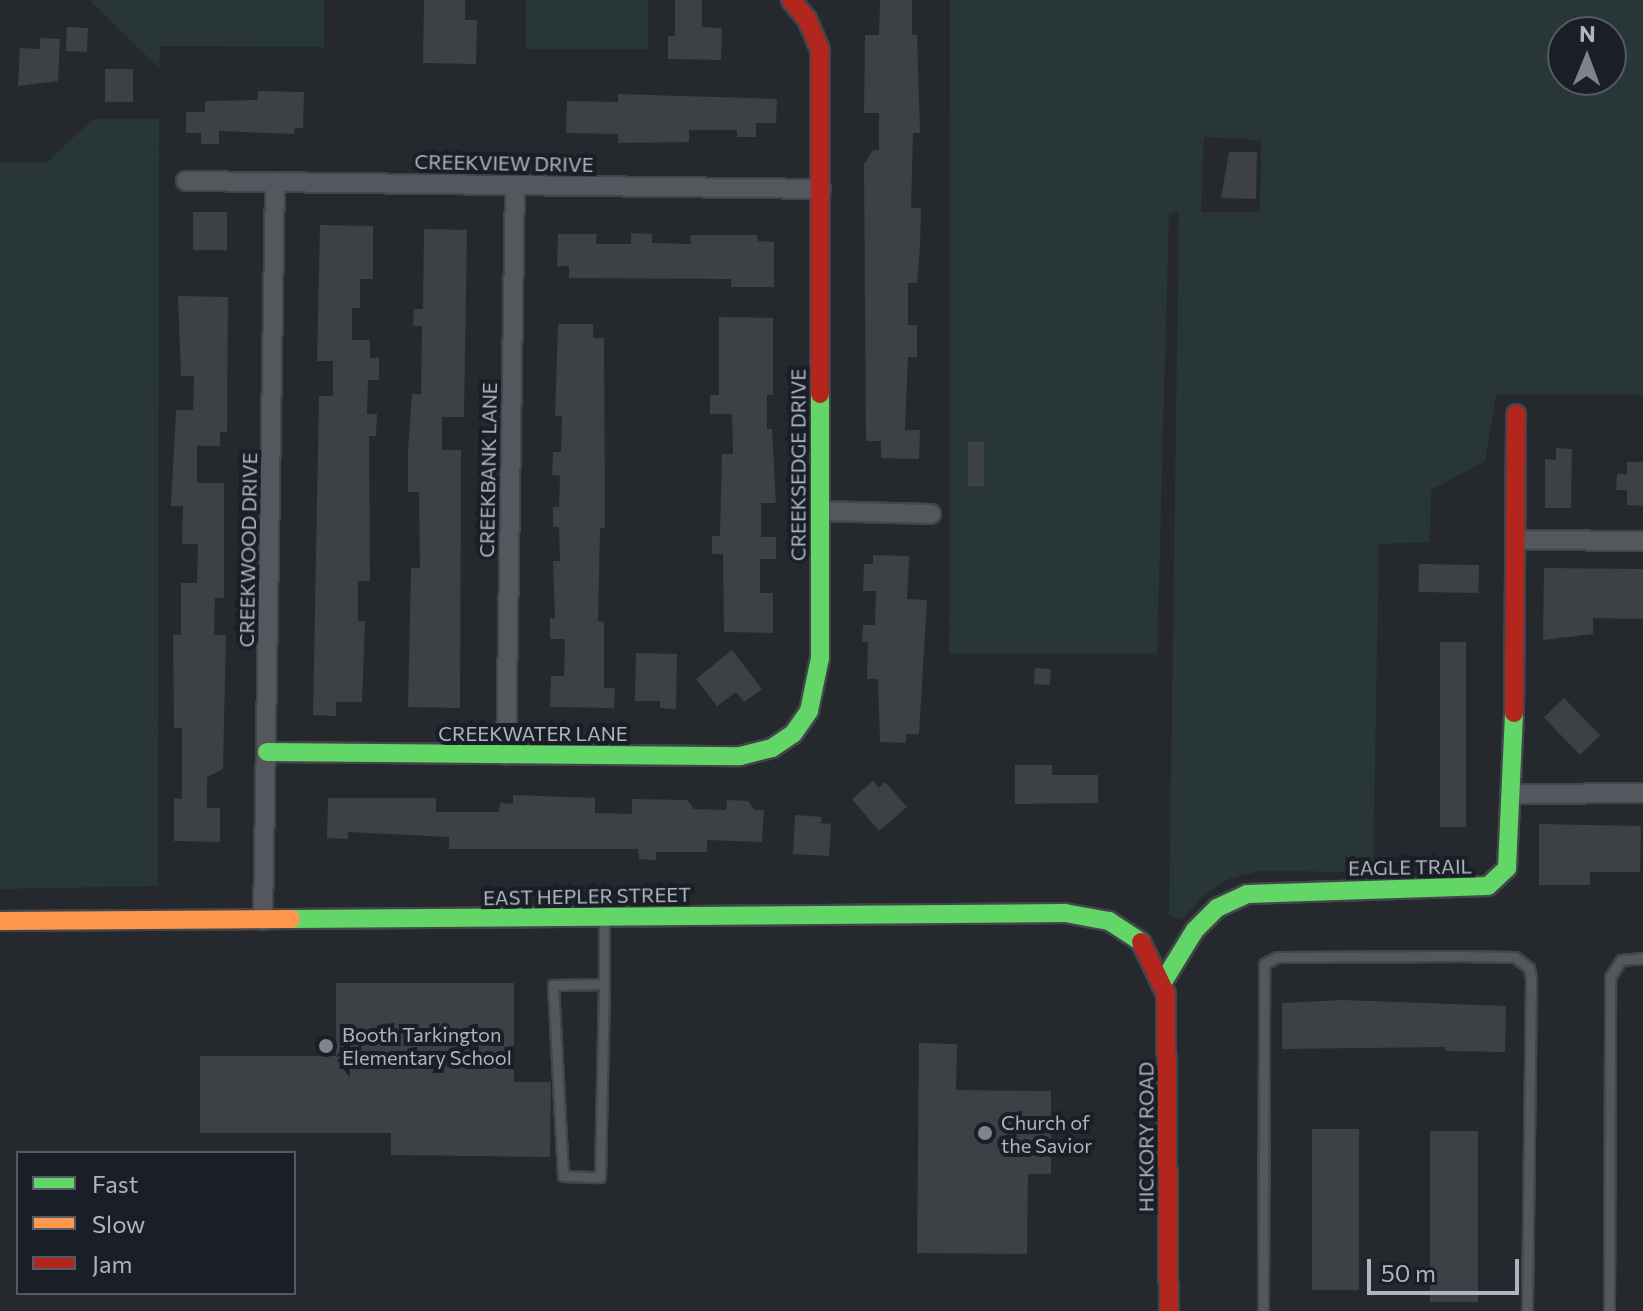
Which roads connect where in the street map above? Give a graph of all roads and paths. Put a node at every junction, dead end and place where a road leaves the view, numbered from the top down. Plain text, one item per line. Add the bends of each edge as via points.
1 (791, 0) edge
2 (186, 181) dead end
3 (275, 182) junction
4 (515, 185) junction
5 (821, 189) junction
6 (1516, 414) dead end
7 (820, 511) junction
8 (931, 514) dead end
9 (1515, 540) junction
10 (1643, 541) edge
11 (799, 740) joint
12 (267, 752) junction
13 (506, 755) junction
14 (1643, 793) edge
15 (1514, 794) junction
16 (604, 918) junction
17 (263, 920) junction
18 (0, 921) edge
19 (1643, 958) edge
20 (1160, 973) junction
21 (604, 984) junction
22 (1169, 1311) edge
23 (1263, 1311) edge
24 (1527, 1311) edge
25 (1609, 1311) edge

1 - 5 street, CREEKSEDGE DRIVE via 807,19 820,50
2 - 3 street, CREEKVIEW DRIVE
3 - 4 street, CREEKVIEW DRIVE
3 - 12 street, CREEKWOOD DRIVE
4 - 5 street, CREEKVIEW DRIVE
4 - 13 street, CREEKBANK LANE
5 - 7 street, CREEKSEDGE DRIVE
6 - 9 street, EAGLE TRAIL
7 - 8 street
7 - 11 street, CREEKSEDGE DRIVE via 819,678
9 - 10 street
9 - 15 street, EAGLE TRAIL
11 - 13 street, CREEKWATER LANE via 740,756
12 - 13 street, CREEKWATER LANE
12 - 17 street, CREEKWOOD DRIVE
14 - 15 street
15 - 20 street, EAGLE TRAIL via 1511,858 1488,886 1247,894 1217,908
16 - 17 street, EAST HEPLER STREET
16 - 20 street, EAST HEPLER STREET via 1082,914 1128,931
16 - 21 lane
17 - 18 street, EAST HEPLER STREET
19 - 25 lane via 1621,960 1610,977
20 - 22 street, HICKORY ROAD via 1168,1017
21 - 21 lane via 600,1177 563,1176 553,985
23 - 24 lane via 1264,964 1277,957 1459,956 1515,957 1529,968 1531,978

